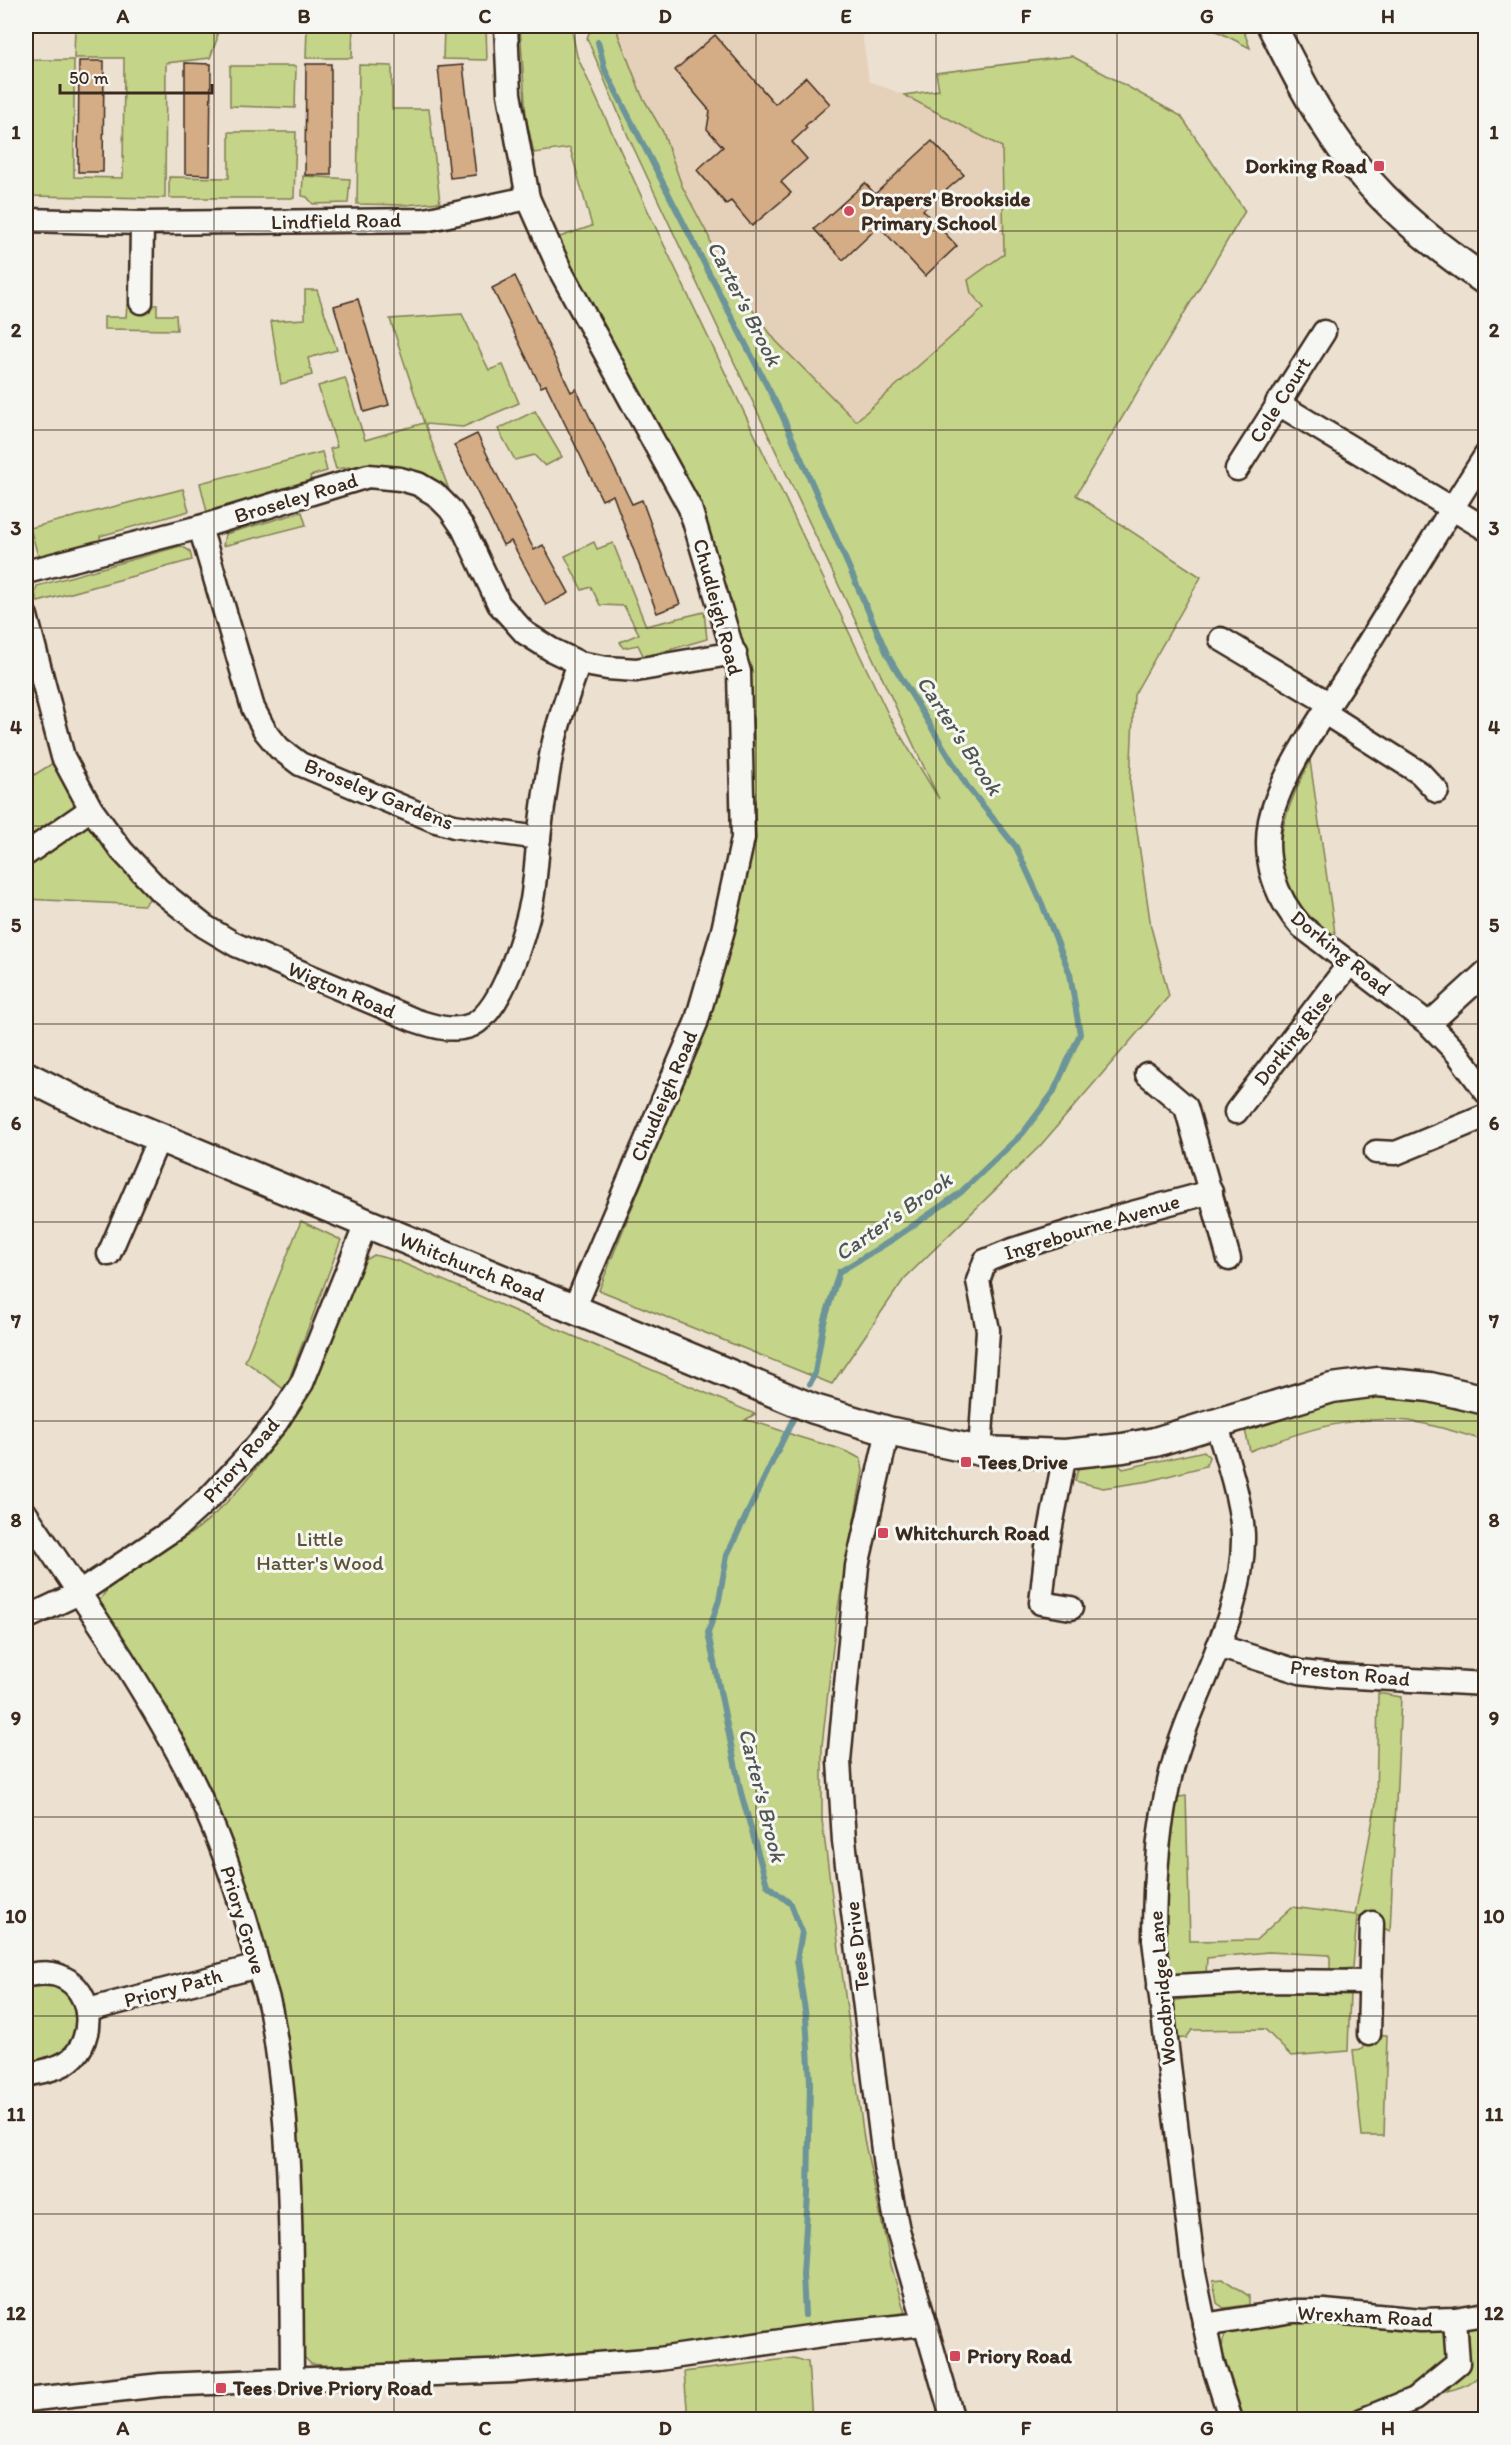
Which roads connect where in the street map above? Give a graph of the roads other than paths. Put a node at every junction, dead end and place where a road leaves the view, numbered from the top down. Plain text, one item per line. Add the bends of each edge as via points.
1 (506, 26) edge
2 (1272, 26) edge
3 (528, 198) junction
4 (26, 220) edge
5 (142, 223) junction
6 (1485, 281) edge
7 (141, 302) dead end
8 (1324, 332) dead end
9 (1277, 403) junction
10 (1485, 455) edge
11 (1237, 469) dead end
12 (1452, 509) junction
13 (200, 527) junction
14 (1485, 529) edge
15 (26, 572) edge
16 (26, 616) edge
17 (1221, 639) dead end
18 (735, 653) junction
19 (31, 657) edge
20 (579, 663) junction
21 (1327, 709) junction
22 (1437, 791) dead end
23 (91, 809) junction
24 (539, 838) junction
25 (26, 854) edge
26 (1350, 963) junction
27 (1485, 972) edge
28 (1429, 1024) junction
29 (1147, 1074) dead end
30 (26, 1076) edge
31 (1485, 1092) edge
32 (1236, 1112) dead end
33 (1485, 1116) edge
34 (159, 1138) junction
35 (1376, 1152) dead end
36 (1211, 1192) junction
37 (366, 1224) junction
38 (109, 1254) dead end
39 (1229, 1259) dead end
40 (574, 1309) junction
41 (1485, 1397) edge
42 (1216, 1423) junction
43 (888, 1431) junction
44 (980, 1451) junction
45 (1065, 1454) junction
46 (26, 1514) edge
47 (79, 1593) junction
48 (1071, 1608) dead end
49 (26, 1618) edge
50 (1218, 1646) junction
51 (1485, 1684) edge
52 (1372, 1923) dead end
53 (258, 1966) junction
54 (26, 1975) edge
55 (1370, 1982) junction
56 (1159, 1988) junction
57 (88, 2010) junction
58 (1369, 2034) dead end
59 (26, 2075) edge
60 (1485, 2314) edge
61 (1455, 2319) junction
62 (924, 2324) junction
63 (1204, 2325) junction
64 (292, 2379) junction
65 (26, 2400) edge
66 (953, 2420) edge
67 (1231, 2420) edge
68 (1362, 2420) edge

1 - 3 street, Chudleigh Road via 509,94
2 - 6 street via 1334,138 1381,196 1443,251
3 - 5 street, Lindfield Road via 425,220
3 - 18 street, Chudleigh Road via 561,272 690,508
4 - 5 street, Lindfield Road
5 - 7 street
8 - 9 street, Cole Court
9 - 11 street, Cole Court
9 - 12 street
10 - 12 street, Dorking Road
12 - 14 street
12 - 21 street, Dorking Road
13 - 15 street, Broseley Road
13 - 20 street, Broseley Road via 368,476 418,484 450,508 499,604 525,633
13 - 24 street, Broseley Gardens via 253,708 279,748 300,764 436,821
16 - 19 street, Wigton Road
17 - 21 street
18 - 20 street, Broseley Road via 636,670
18 - 40 street, Chudleigh Road via 739,672 742,838 723,930 696,1023
19 - 23 street, Wigton Road via 63,757
20 - 24 street, Wigton Road via 561,711
21 - 22 street via 1420,772
21 - 26 street, Dorking Road via 1279,790 1270,822 1268,855 1287,909 1301,926
23 - 24 street, Wigton Road via 122,852 204,926 246,949 438,1027 471,1025 494,1006 501,994 532,900
23 - 25 street
26 - 28 street, Dorking Road
26 - 32 street, Dorking Rise
27 - 28 street
28 - 31 street, Dorking Road via 1457,1053
29 - 36 street via 1186,1107
30 - 34 street, Whitchurch Road via 96,1112
33 - 35 street via 1396,1153
34 - 37 street, Whitchurch Road
34 - 38 street
36 - 39 street
36 - 44 street, Ingrebourne Avenue via 1099,1222 985,1261 978,1281 988,1330
37 - 40 street, Whitchurch Road
37 - 47 street, Priory Road via 302,1383 276,1423 210,1497 177,1527
40 - 43 street, Whitchurch Road via 814,1409
41 - 42 street, Whitchurch Road via 1378,1382 1332,1388
42 - 45 street, Whitchurch Road via 1144,1444
42 - 50 street, Woodbridge Lane via 1243,1532 1240,1573
43 - 44 street, Whitchurch Road
43 - 62 street, Tees Drive via 857,1566 839,1761 844,1841 885,2166
44 - 45 street, Whitchurch Road
45 - 48 street via 1047,1546 1041,1603
46 - 47 street, Priory Grove
47 - 49 street, Priory Road
47 - 53 street, Priory Grove via 149,1700 186,1767 214,1832
50 - 51 street, Preston Road via 1300,1672
50 - 56 street, Woodbridge Lane via 1186,1723 1167,1787 1154,1886
52 - 55 street
53 - 57 street, Priory Path
53 - 64 street, Priory Grove via 271,2011 284,2111
54 - 57 street via 51,1973 65,1977
55 - 56 street via 1266,1981
55 - 58 street
56 - 63 street, Woodbridge Lane via 1194,2273
57 - 59 street via 83,2043 71,2060
60 - 61 street, Wrexham Road
61 - 63 street, Wrexham Road via 1389,2318 1324,2311 1265,2314
61 - 68 street, Wrexham Road via 1458,2362 1414,2399
62 - 64 street via 659,2359 511,2371
62 - 66 street, Tees Drive
63 - 67 street, Woodbridge Lane
64 - 65 street via 161,2385

